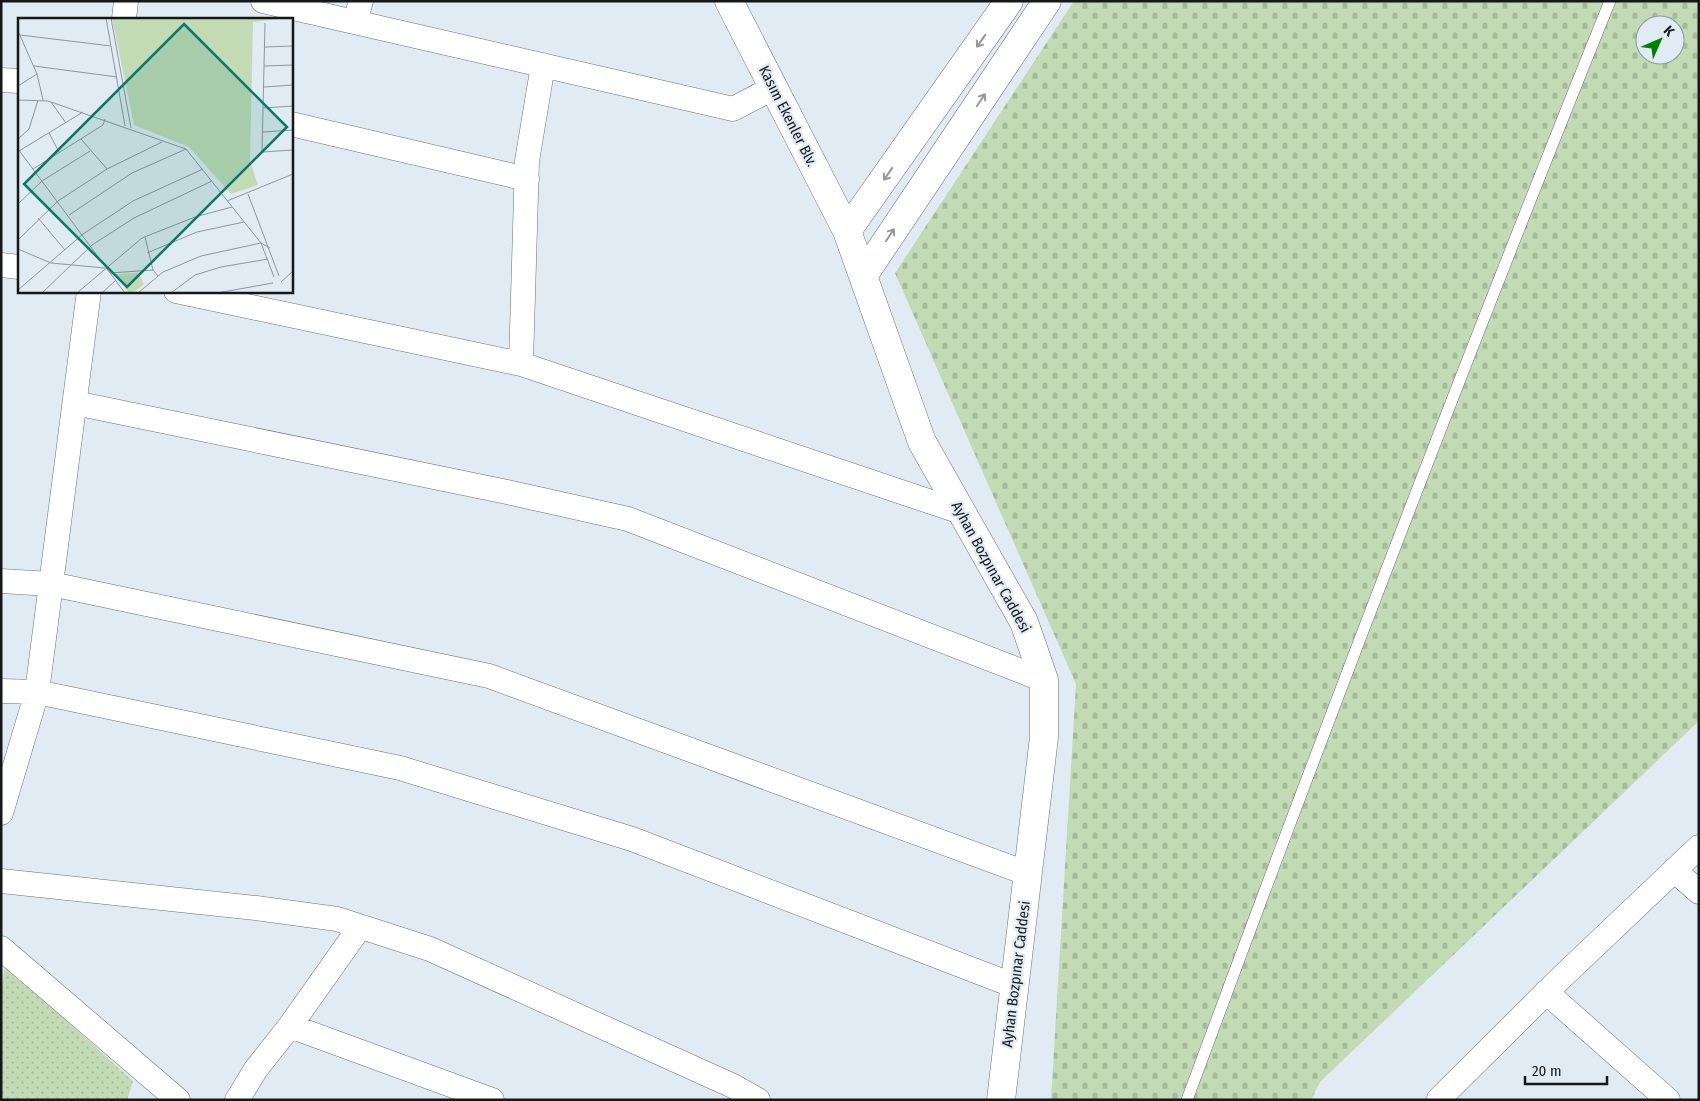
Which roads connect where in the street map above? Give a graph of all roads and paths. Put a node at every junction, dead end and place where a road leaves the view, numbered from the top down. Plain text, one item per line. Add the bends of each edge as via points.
1 (126, 1) edge
2 (264, 1) edge
3 (729, 1) edge
4 (1009, 1) edge
5 (1047, 1) edge
6 (1610, 1) edge
7 (358, 12) edge
8 (124, 18) edge
9 (543, 65) junction
10 (1, 80) edge
11 (18, 81) edge
12 (773, 88) junction
13 (292, 124) edge
14 (527, 180) junction
15 (847, 231) junction
16 (1, 265) edge
17 (18, 267) edge
18 (863, 276) junction
19 (89, 292) edge
20 (181, 292) edge
21 (521, 364) junction
22 (75, 403) junction
23 (961, 512) junction
24 (1, 581) edge
25 (51, 584) junction
26 (1044, 680) junction
27 (1, 692) edge
28 (37, 692) junction
29 (1, 814) edge
30 (1699, 846) edge
31 (1674, 870) junction
32 (1029, 874) junction
33 (1, 881) edge
34 (1699, 892) edge
35 (360, 926) junction
36 (1, 948) edge
37 (1015, 986) junction
38 (1546, 992) junction
39 (290, 1026) junction
40 (178, 1100) edge
41 (237, 1100) edge
42 (492, 1100) edge
43 (758, 1100) edge
44 (1001, 1100) edge
45 (1187, 1100) edge
46 (1440, 1100) edge
47 (1668, 1100) edge

1 - 8 street
2 - 7 street
3 - 12 street, Kasım Ekenler Blv.
4 -> 15 street
18 -> 5 street
6 - 45 lane via 1523,217
7 - 9 street
9 - 12 street via 733,109
9 - 14 street via 527,161
10 - 11 street
12 - 15 street, Kasım Ekenler Blv.
13 - 14 street
14 - 21 street
15 - 18 street, Ayhan Bozpınar Caddesi
16 - 17 street
18 - 23 street, Ayhan Bozpınar Caddesi via 922,442
19 - 22 street
20 - 21 street
21 - 23 street
22 - 25 street
22 - 26 street via 628,519
23 - 26 street, Ayhan Bozpınar Caddesi via 1024,622
24 - 25 street
25 - 28 street
25 - 32 street via 489,676
26 - 32 street, Ayhan Bozpınar Caddesi via 1044,737
27 - 28 street
28 - 29 street
28 - 37 street via 400,768 632,838
30 - 31 street
31 - 34 street
31 - 38 street
32 - 37 street, Ayhan Bozpınar Caddesi
33 - 35 street via 256,908 336,919
35 - 39 street
35 - 43 street via 430,949
36 - 40 street
37 - 44 street, Ayhan Bozpınar Caddesi
38 - 46 street
38 - 47 street
39 - 41 street via 256,1069
39 - 42 street

